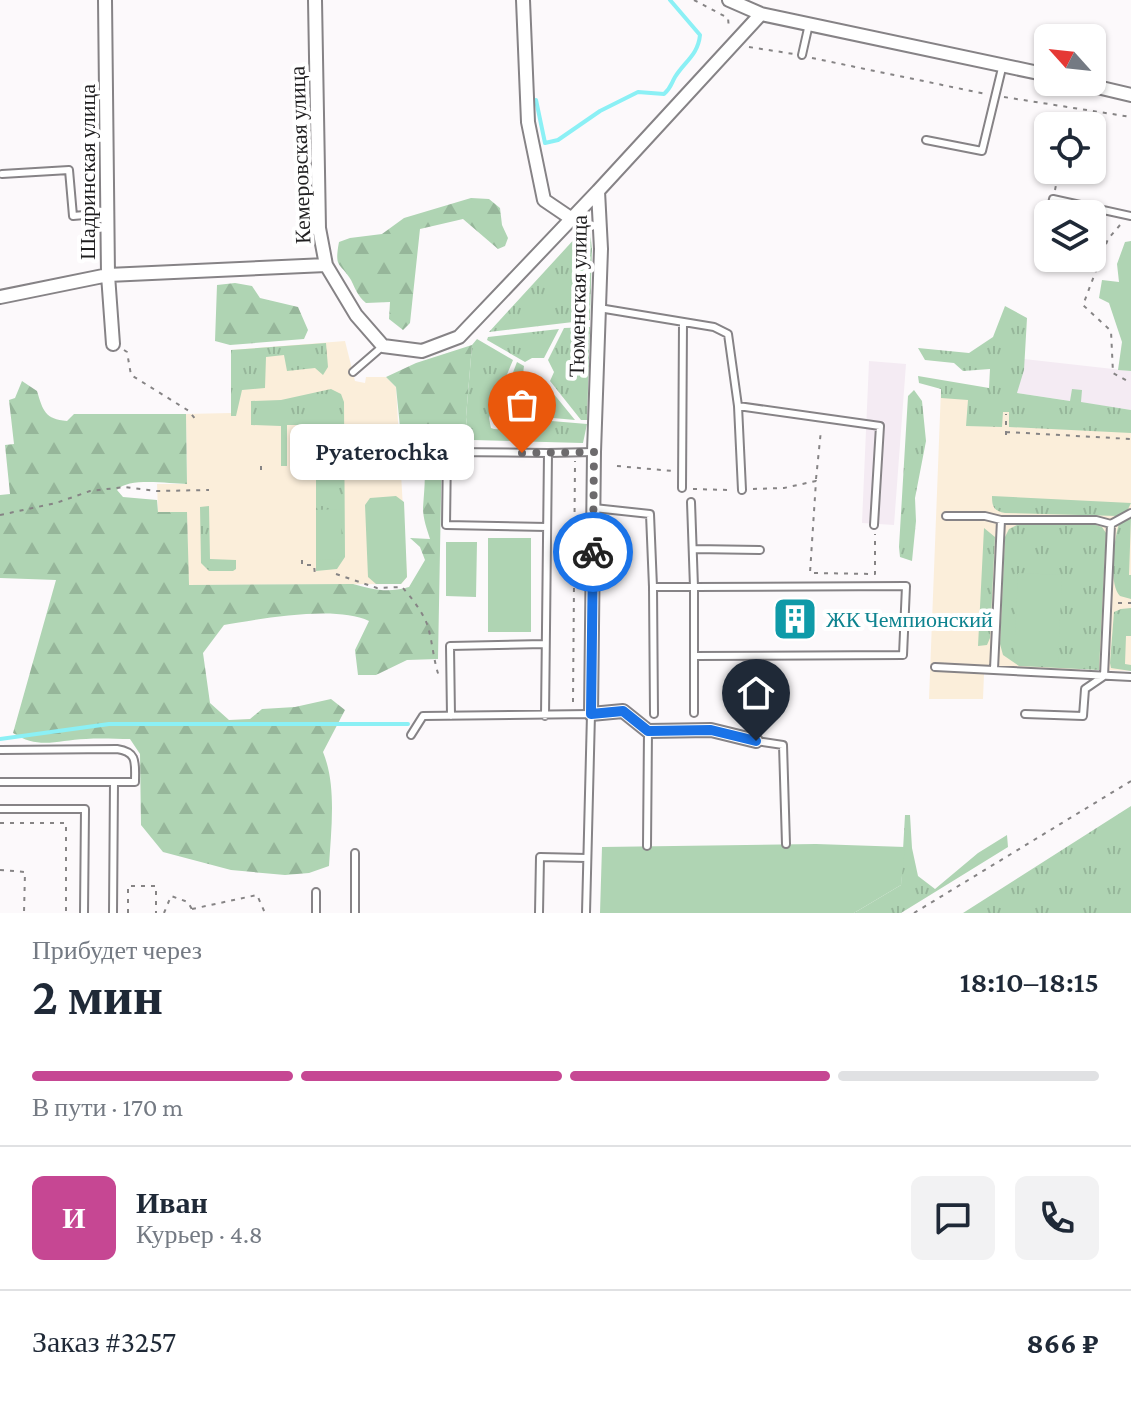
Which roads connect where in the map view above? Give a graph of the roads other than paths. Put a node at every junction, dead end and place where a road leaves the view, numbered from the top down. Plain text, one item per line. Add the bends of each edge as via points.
1 (105, 0) edge
2 (315, 0) edge
3 (523, 0) edge
4 (729, 0) edge
5 (761, 14) junction
6 (809, 24) junction
7 (802, 55) road end
8 (1003, 64) junction
9 (1034, 72) edge
10 (1106, 89) edge
11 (1131, 95) edge
12 (926, 140) dead end
13 (2, 174) edge
14 (598, 191) junction
15 (1106, 210) edge
16 (107, 213) junction
17 (1130, 215) edge
18 (572, 219) junction
19 (326, 265) junction
20 (108, 275) junction
21 (0, 297) edge
22 (599, 308) junction
23 (683, 322) junction
24 (113, 344) road end
25 (383, 346) junction
26 (353, 372) dead end
27 (738, 406) junction
28 (594, 452) junction
29 (548, 453) junction
30 (682, 488) road end
31 (742, 490) road end
32 (691, 502) dead end
33 (594, 508) junction
34 (1131, 513) edge
35 (946, 516) dead end
36 (1001, 520) junction
37 (1111, 524) junction
38 (874, 525) road end
39 (547, 527) junction
40 (693, 549) junction
41 (760, 550) dead end
42 (653, 587) junction
43 (694, 587) junction
44 (545, 644) junction
45 (694, 656) junction
46 (935, 667) dead end
47 (994, 669) junction
48 (1104, 676) junction
49 (1131, 677) edge
50 (694, 713) dead end
51 (591, 714) junction
52 (654, 714) dead end
53 (1025, 714) dead end
54 (451, 716) junction
55 (545, 716) junction
56 (648, 731) junction
57 (411, 735) dead end
58 (756, 741) joint
59 (0, 750) edge
60 (0, 782) edge
61 (114, 782) junction
62 (0, 809) edge
63 (786, 844) dead end
64 (647, 846) dead end
65 (355, 853) dead end
66 (587, 858) junction
67 (316, 892) dead end
68 (84, 913) edge
69 (113, 913) edge
70 (316, 913) edge
71 (355, 913) edge
72 (539, 913) edge
73 (586, 913) edge

1 - 16 street, Шадринская улица
2 - 19 street, Кемеровская улица via 319,228
3 - 18 street, Тюменская улица via 528,122 544,200
4 - 5 street
5 - 6 street
5 - 14 street, Тюменская улица
6 - 7 lane
6 - 8 street
8 - 9 street
8 - 12 lane via 982,151
10 - 11 street
13 - 16 lane via 69,170 73,216
14 - 18 street
14 - 22 street, Тюменская улица
15 - 17 lane
16 - 20 street, Шадринская улица
18 - 25 street via 459,337 422,351
19 - 20 street
19 - 25 street, Кемеровская улица via 356,315
20 - 21 street
20 - 24 street, Шадринская улица
22 - 23 lane
22 - 28 street, Тюменская улица
23 - 27 lane via 728,334
23 - 30 lane
25 - 26 lane
27 - 31 lane
27 - 38 lane via 880,426
28 - 29 lane
28 - 33 street, Тюменская улица
29 - 39 lane
29 - 39 lane via 447,452 446,525
32 - 40 lane
33 - 42 lane via 650,514
33 - 51 street, Тюменская улица
34 - 37 lane
35 - 36 lane
36 - 37 lane
36 - 47 lane
37 - 48 lane
39 - 44 lane
40 - 41 lane
40 - 43 lane
42 - 43 lane
42 - 52 lane
43 - 45 lane
43 - 45 lane via 906,586 903,655
44 - 54 lane via 450,646
44 - 55 lane
45 - 50 lane
46 - 47 lane
47 - 48 lane
48 - 49 lane
48 - 53 lane via 1085,689 1083,716
51 - 55 lane
51 - 56 street via 623,711
51 - 66 lane
54 - 55 lane
54 - 57 lane via 423,716
56 - 58 street via 711,730
56 - 64 lane
58 - 63 lane via 783,745
59 - 61 lane via 131,752 135,782
60 - 61 lane
61 - 69 lane
62 - 68 lane via 85,809
65 - 71 lane
66 - 72 lane via 540,857
66 - 73 lane
67 - 70 lane

